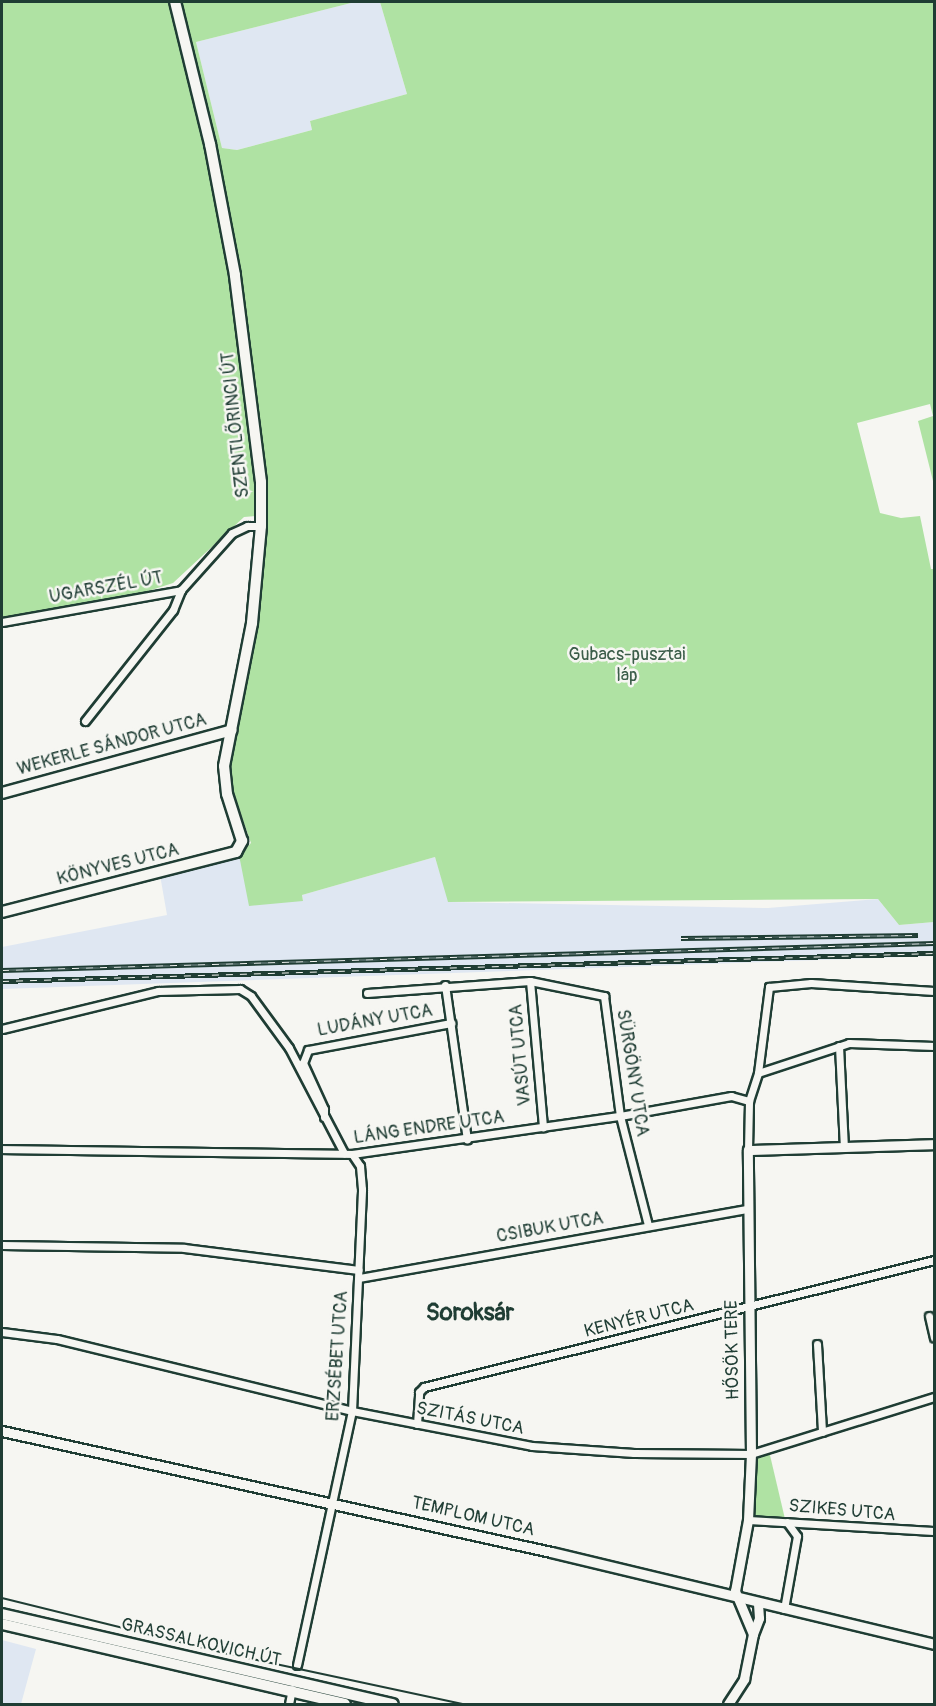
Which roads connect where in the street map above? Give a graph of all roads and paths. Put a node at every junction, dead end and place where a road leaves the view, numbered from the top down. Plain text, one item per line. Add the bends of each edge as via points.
1 (175, 2) edge
2 (261, 526) junction
3 (181, 590) junction
4 (2, 622) edge
5 (84, 721) dead end
6 (232, 730) junction
7 (2, 793) edge
8 (241, 847) joint
9 (2, 912) edge
10 (530, 981) junction
11 (446, 985) junction
12 (934, 991) edge
13 (368, 993) dead end
14 (451, 1023) junction
15 (2, 1029) edge
16 (839, 1046) junction
17 (934, 1046) edge
18 (758, 1073) junction
19 (749, 1101) junction
20 (620, 1116) junction
21 (324, 1119) junction
22 (543, 1127) junction
23 (467, 1139) junction
24 (934, 1144) edge
25 (844, 1147) junction
26 (2, 1149) edge
27 (748, 1150) junction
28 (348, 1154) junction
29 (746, 1209) junction
30 (648, 1225) junction
31 (2, 1245) edge
32 (934, 1260) edge
33 (359, 1274) junction
34 (748, 1308) junction
35 (929, 1316) dead end
36 (2, 1332) edge
37 (934, 1337) edge
38 (817, 1344) dead end
39 (934, 1397) edge
40 (352, 1411) junction
41 (417, 1424) junction
42 (2, 1431) edge
43 (822, 1432) junction
44 (750, 1454) junction
45 (331, 1502) junction
46 (748, 1520) junction
47 (787, 1522) junction
48 (934, 1531) edge
49 (735, 1596) junction
50 (758, 1603) junction
51 (784, 1609) junction
52 (2, 1614) edge
53 (2, 1624) edge
54 (753, 1634) junction
55 (934, 1644) edge
56 (297, 1665) dead end
57 (293, 1681) junction
58 (291, 1693) junction
59 (288, 1704) edge
60 (345, 1704) edge
61 (393, 1704) edge
62 (728, 1704) edge

1 - 2 main road, SZENTLŐRINCI ÚT via 210,144 235,275 255,423
2 - 3 street, UGARSZÉL ÚT via 247,526 232,533
2 - 6 main road, SZENTLŐRINCI ÚT via 252,623
3 - 4 street, UGARSZÉL ÚT
3 - 5 street via 173,610
6 - 7 main road, WEKERLE SÁNDOR UTCA
6 - 8 main road, SZENTLŐRINCI ÚT via 225,781
8 - 9 main road, KÖNYVES UTCA via 236,852
10 - 11 street
10 - 20 street, SÜRGÖNY UTCA via 604,996
10 - 22 street, VASÚT UTCA
11 - 13 street
11 - 14 street
12 - 18 street, HŐSÖK TERE via 811,983 769,987
14 - 21 street, LUDÁNY UTCA via 308,1050 303,1063 324,1109
14 - 23 street
15 - 21 street, ERZSÉBET UTCA via 165,990 240,989 251,996 288,1047
16 - 17 street
16 - 18 street
16 - 25 street
18 - 19 street, HŐSÖK TERE
19 - 20 street, LÁNG ENDRE UTCA via 731,1096
19 - 27 street, HŐSÖK TERE
20 - 22 street, LÁNG ENDRE UTCA
20 - 30 street, SÜRGÖNY UTCA
21 - 28 street, ERZSÉBET UTCA
22 - 23 street, LÁNG ENDRE UTCA
23 - 28 street, LÁNG ENDRE UTCA
24 - 25 street
25 - 27 street
26 - 28 street, LÁNG ENDRE UTCA
27 - 29 street, HŐSÖK TERE
28 - 33 street, ERZSÉBET UTCA via 360,1166
29 - 30 street, CSIBUK UTCA
29 - 34 street, HŐSÖK TERE
30 - 33 street, CSIBUK UTCA
31 - 33 street, CSIBUK UTCA via 184,1248
32 - 34 street, KENYÉR UTCA
33 - 40 street, ERZSÉBET UTCA
34 - 41 street, KENYÉR UTCA via 421,1388
34 - 44 street, HŐSÖK TERE
35 - 37 street
36 - 40 street, SZITÁS UTCA via 57,1339
38 - 43 street
39 - 43 street, SZITÁS UTCA
40 - 41 street, SZITÁS UTCA
40 - 45 street, ERZSÉBET UTCA
41 - 44 street, SZITÁS UTCA via 532,1446 634,1453
42 - 45 street, TEMPLOM UTCA
43 - 44 street, SZITÁS UTCA
44 - 46 street, HŐSÖK TERE
45 - 49 street, TEMPLOM UTCA
45 - 56 street, ERZSÉBET UTCA
46 - 47 street, SZIKES UTCA
46 - 49 street, HŐSÖK TERE
47 - 48 street, SZIKES UTCA
47 - 51 street via 797,1536
49 - 50 street, TEMPLOM UTCA
49 - 54 street via 748,1615
50 - 51 street, TEMPLOM UTCA
50 - 54 street via 759,1618
51 - 55 street, TEMPLOM UTCA
52 - 57 main road, GRASSALKOVICH ÚT
53 - 58 main road, GRASSALKOVICH ÚT
54 - 62 street via 744,1679
57 - 58 street
57 - 61 main road, GRASSALKOVICH ÚT
58 - 59 street
58 - 60 main road, GRASSALKOVICH ÚT

